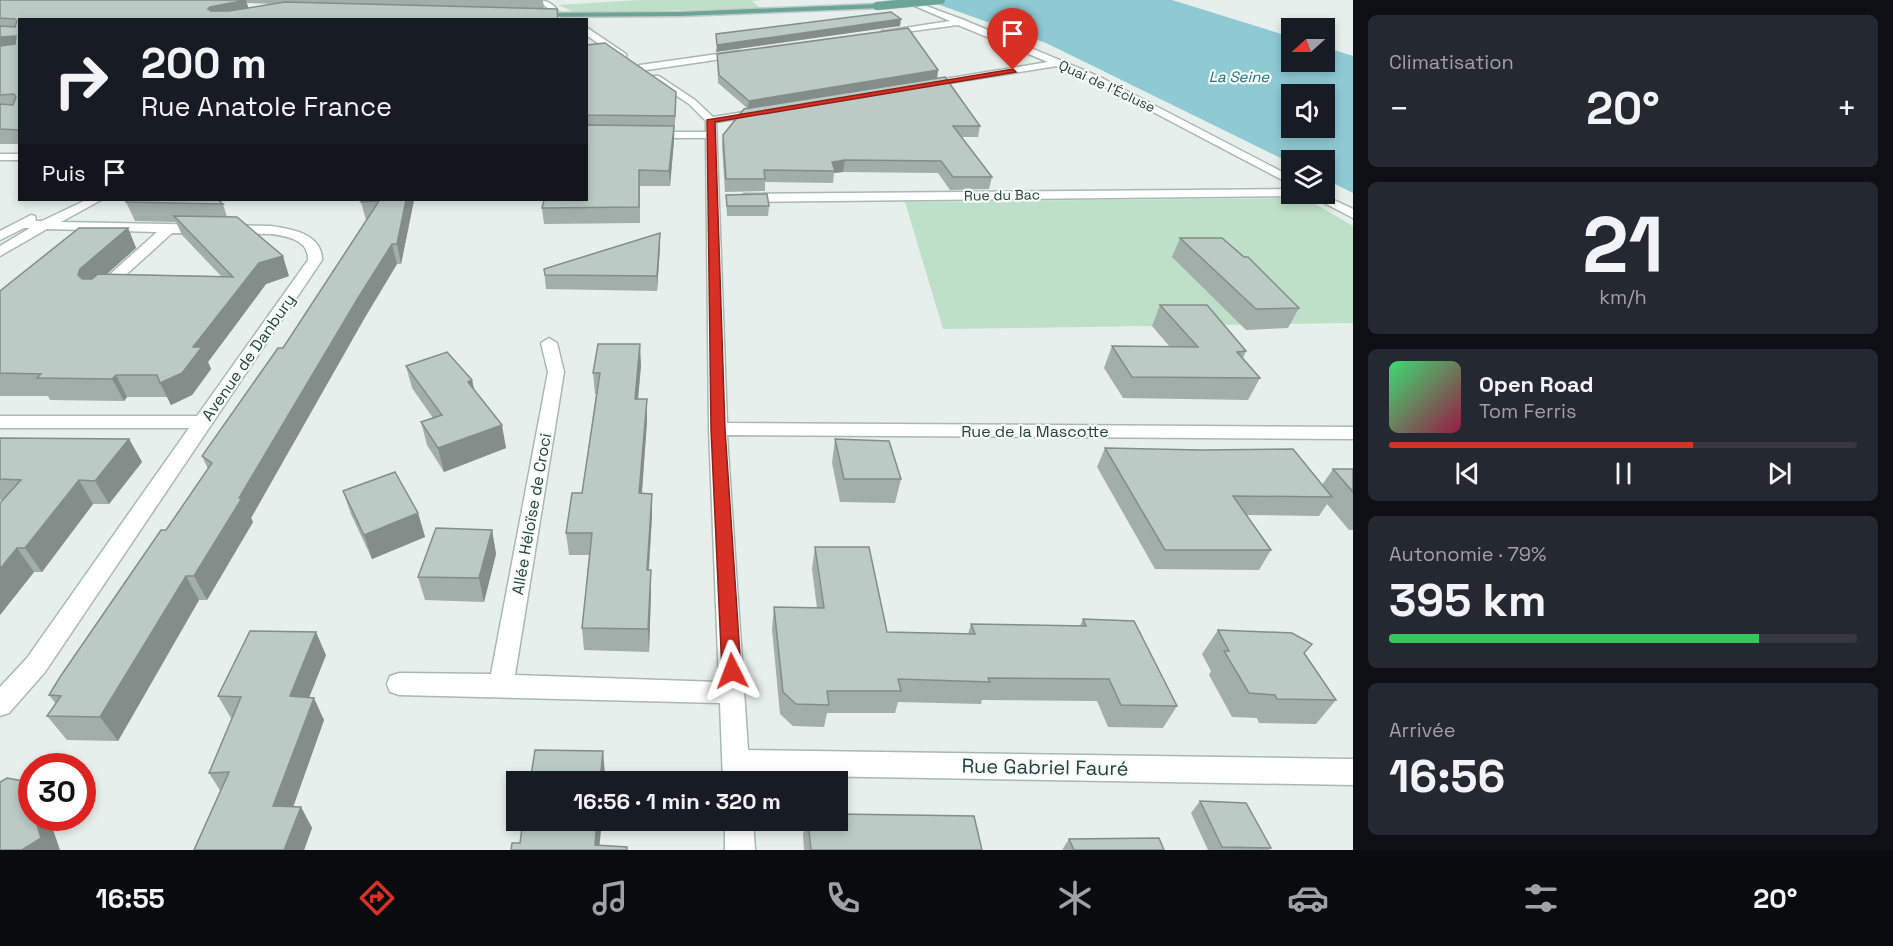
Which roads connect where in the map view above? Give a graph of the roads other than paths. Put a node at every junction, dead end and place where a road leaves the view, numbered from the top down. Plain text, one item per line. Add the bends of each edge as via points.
1 (541, 0) edge
2 (904, 0) edge
3 (941, 0) edge
4 (877, 6) junction
5 (557, 16) junction
6 (526, 17) edge
7 (583, 18) edge
8 (961, 22) junction
9 (633, 23) dead end
10 (598, 26) dead end
11 (588, 28) edge
12 (588, 33) edge
13 (871, 35) edge
14 (744, 53) edge
15 (1060, 63) junction
16 (640, 68) junction
17 (920, 86) edge
18 (769, 111) edge
19 (711, 128) junction
20 (643, 135) edge
21 (0, 157) edge
22 (18, 157) edge
23 (1281, 176) edge
24 (1281, 193) edge
25 (724, 198) junction
26 (68, 201) edge
27 (93, 201) edge
28 (1333, 204) edge
29 (1353, 214) edge
30 (20, 224) junction
31 (44, 225) junction
32 (169, 229) junction
33 (0, 236) edge
34 (0, 252) edge
35 (97, 294) edge
36 (549, 343) dead end
37 (0, 422) edge
38 (202, 422) junction
39 (718, 429) junction
40 (1353, 433) edge
41 (399, 684) dead end
42 (501, 685) junction
43 (733, 693) junction
44 (0, 705) edge
45 (737, 771) edge
46 (848, 772) edge
47 (1353, 772) edge
48 (739, 831) edge
49 (740, 850) edge

1 - 5 street
2 - 8 street, Quai de l'Écluse
3 - 4 main road, bridge
4 - 7 main road
4 - 9 main road via 710,21
5 - 6 main road
5 - 7 main road
8 - 13 street
8 - 15 street, Quai de l'Écluse
10 - 11 main road
12 - 16 street
14 - 16 street
15 - 17 street
15 - 23 street, Quai de l'Écluse
16 - 19 street via 692,102
18 - 19 street
19 - 20 street
19 - 25 street
21 - 22 street
24 - 25 street, Rue du Bac
25 - 39 street
26 - 30 street
27 - 31 street
28 - 29 street
30 - 31 street, Avenue de Danbury
30 - 33 street
31 - 32 street, Avenue de Danbury
31 - 34 street
32 - 35 street
32 - 38 street, Avenue de Danbury via 288,232 307,242 315,258
36 - 42 street, Allée Héloïse de Croci via 556,372
37 - 38 street
38 - 44 street, Avenue de Danbury via 36,665
39 - 40 street, Rue de la Mascotte
39 - 43 street
41 - 42 street
42 - 43 street
43 - 45 street
46 - 47 street, Rue Gabriel Fauré
48 - 49 street

